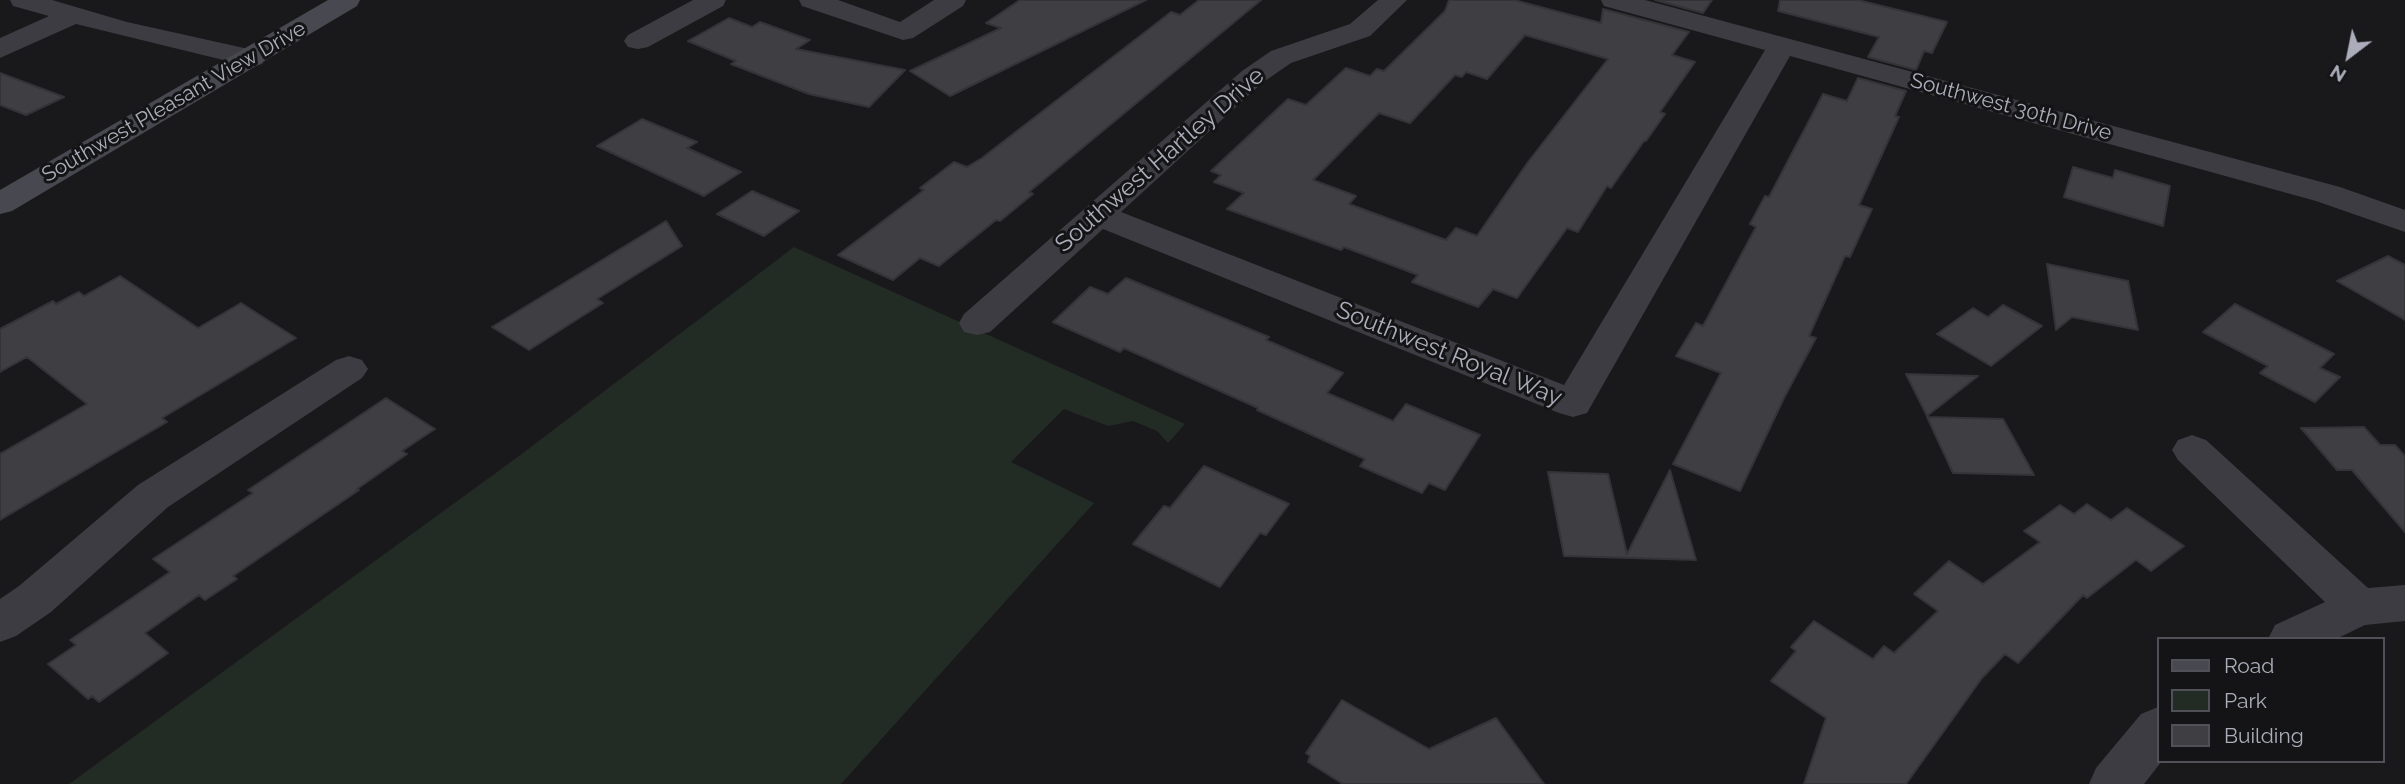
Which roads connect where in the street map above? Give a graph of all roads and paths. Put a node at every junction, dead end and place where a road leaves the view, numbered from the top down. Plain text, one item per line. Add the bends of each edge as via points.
1 (23, 0) edge
2 (348, 0) edge
3 (713, 0) edge
4 (812, 0) edge
5 (953, 0) edge
6 (1394, 0) edge
7 (1614, 0) edge
8 (72, 16) junction
9 (638, 41) dead end
10 (1783, 45) junction
11 (0, 49) edge
12 (252, 58) junction
13 (0, 204) edge
14 (1096, 214) junction
15 (2405, 222) edge
16 (977, 323) dead end
17 (349, 369) dead end
18 (2192, 450) dead end
19 (2405, 603) edge
20 (2359, 607) junction
21 (0, 623) edge
22 (2295, 637) edge
23 (2156, 732) edge
24 (2114, 784) edge

1 - 8 street
2 - 12 main road, Southwest Pleasant View Drive
3 - 9 street
4 - 5 street via 903,32
6 - 14 street, Southwest Hartley Drive via 1360,30 1281,57 1252,77
7 - 10 street, Southwest 30th Drive
8 - 11 street
8 - 12 street
10 - 14 street, Southwest Royal Way via 1573,403
10 - 15 street, Southwest 30th Drive via 2303,187
12 - 13 main road, Southwest Pleasant View Drive
14 - 16 street, Southwest Hartley Drive
17 - 21 street via 153,496 35,599
18 - 20 street
19 - 20 street
20 - 22 street
23 - 24 street

